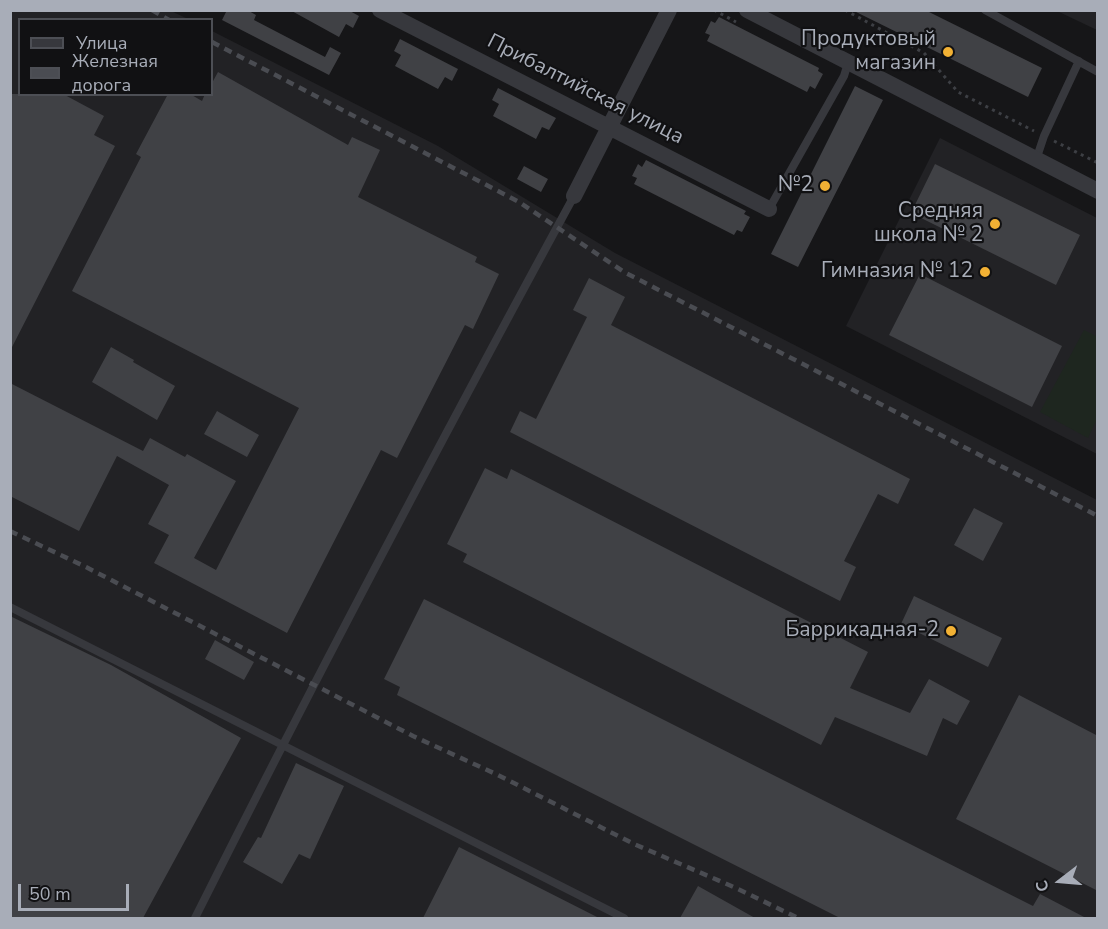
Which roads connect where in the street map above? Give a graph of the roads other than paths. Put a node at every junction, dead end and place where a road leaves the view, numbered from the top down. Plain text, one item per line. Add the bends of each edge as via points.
1 (380, 10) edge
2 (669, 10) edge
3 (747, 10) edge
4 (985, 10) edge
5 (1078, 62) junction
6 (848, 63) junction
7 (1098, 72) edge
8 (608, 127) junction
9 (1036, 160) junction
10 (1098, 191) edge
11 (574, 196) joint
12 (769, 209) joint
13 (10, 607) edge
14 (283, 745) junction
15 (195, 918) edge
16 (624, 918) edge

1 - 8 street, Прибалтийская улица
2 - 8 street
3 - 6 street
4 - 5 lane
5 - 7 lane
5 - 9 lane
6 - 9 street
6 - 12 lane
8 - 11 street
8 - 12 street, Прибалтийская улица
9 - 10 street
11 - 14 lane
13 - 14 lane
14 - 15 lane
14 - 16 lane

